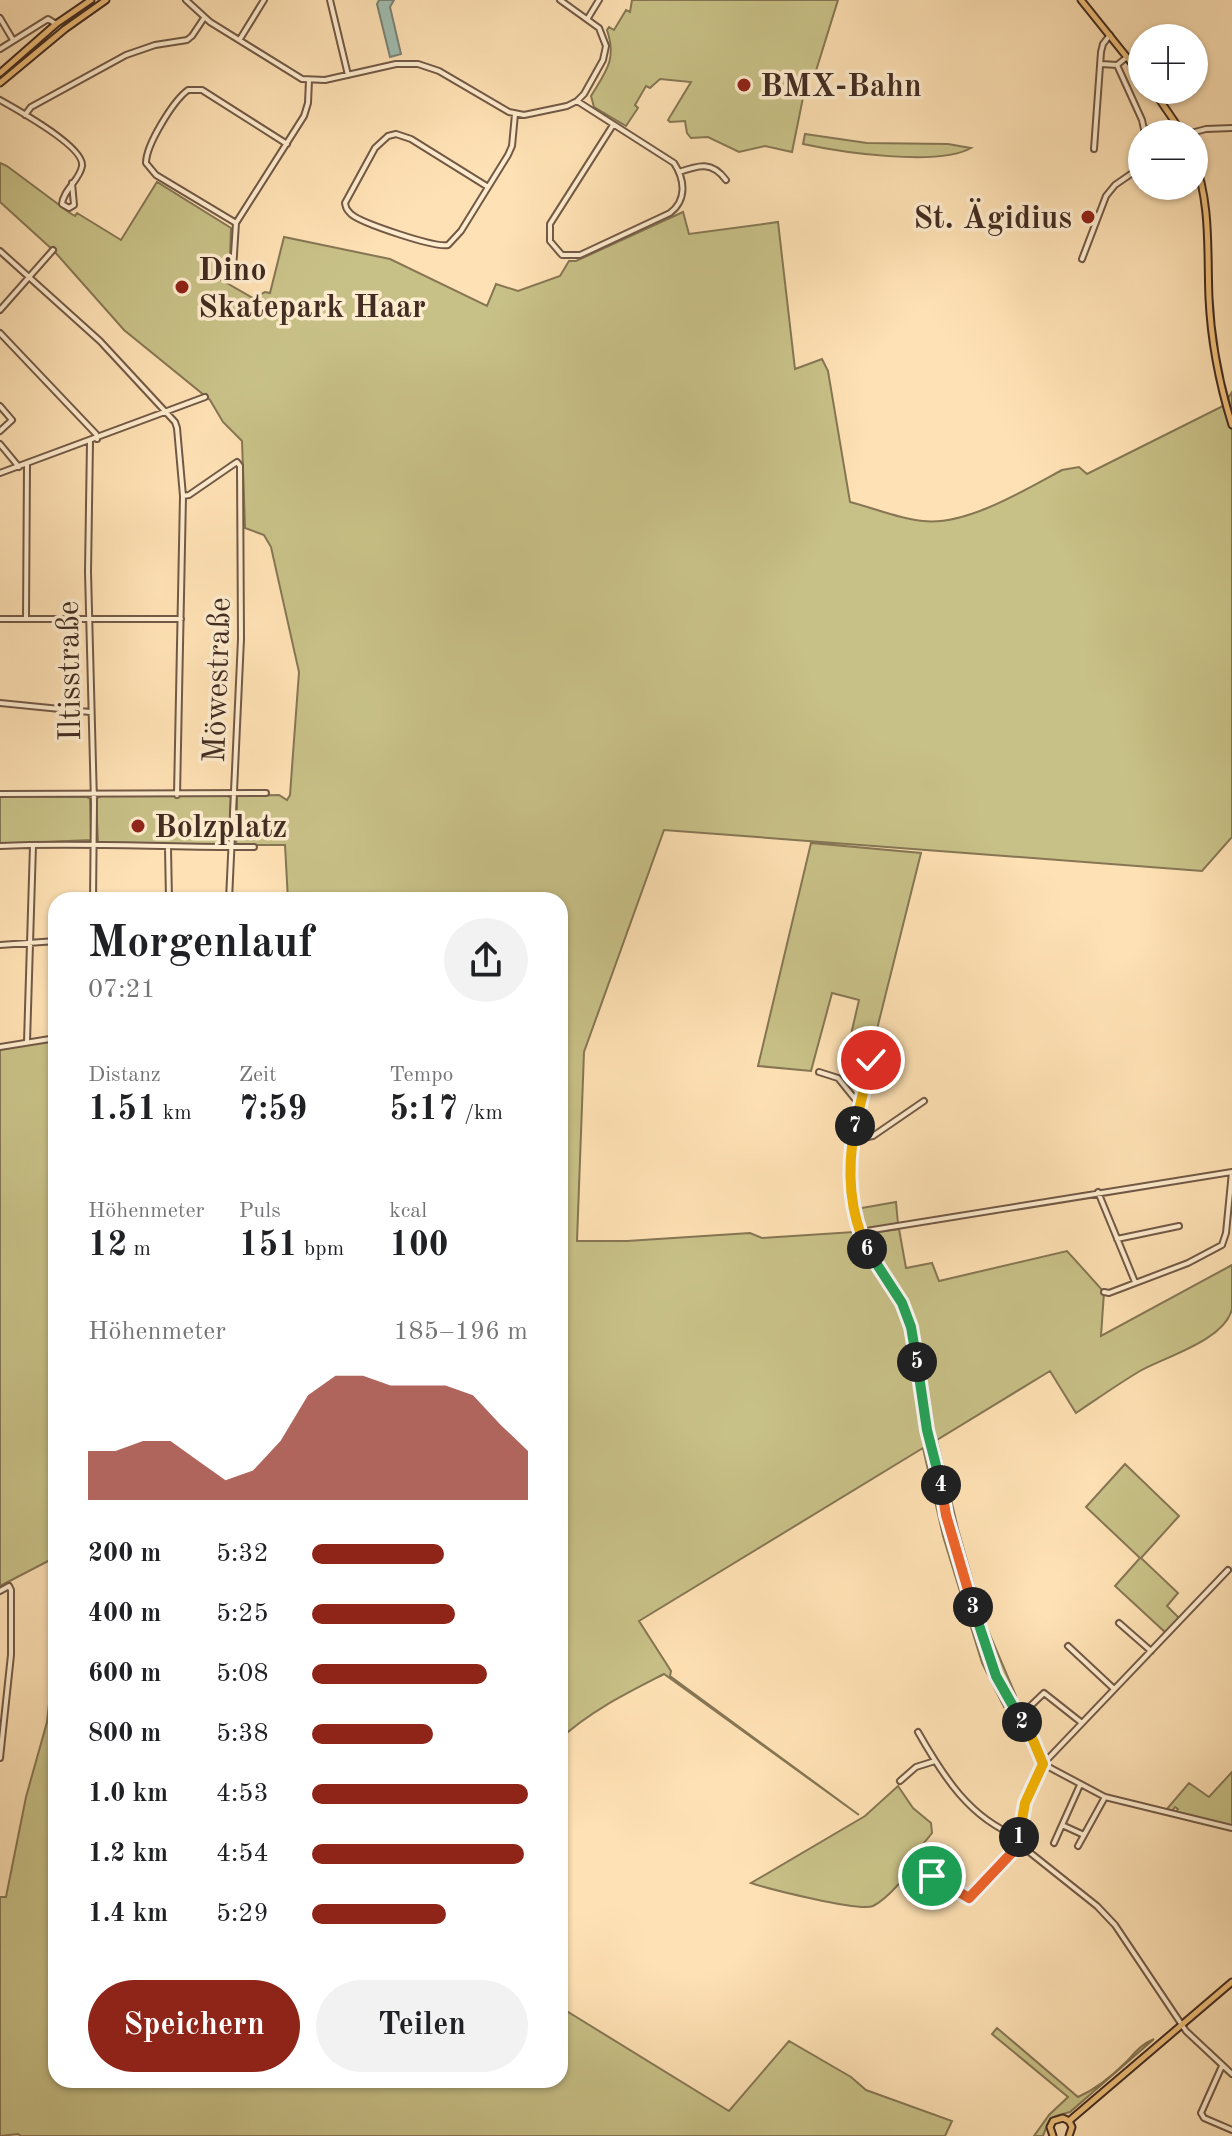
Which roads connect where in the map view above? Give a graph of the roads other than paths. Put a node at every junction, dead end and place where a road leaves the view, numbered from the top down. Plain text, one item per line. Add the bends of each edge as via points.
1 (77, 0) edge
2 (91, 0) edge
3 (106, 0) edge
4 (186, 0) edge
5 (264, 0) edge
6 (330, 0) edge
7 (560, 0) edge
8 (599, 0) edge
9 (1081, 0) edge
10 (81, 6) junction
11 (0, 18) edge
12 (204, 18) junction
13 (588, 18) junction
14 (56, 24) junction
15 (1110, 35) junction
16 (13, 40) junction
17 (239, 40) junction
18 (1115, 41) junction
19 (0, 49) edge
20 (1101, 52) junction
21 (1127, 57) joint
22 (1101, 64) junction
23 (1117, 65) junction
24 (0, 73) edge
25 (348, 75) junction
26 (309, 80) junction
27 (0, 83) edge
28 (0, 100) edge
29 (577, 101) junction
30 (515, 114) junction
31 (25, 115) junction
32 (1140, 120) edge
33 (613, 125) junction
34 (1232, 128) edge
35 (1208, 130) edge
36 (287, 144) junction
37 (1094, 149) dead end
38 (679, 172) junction
39 (1128, 176) edge
40 (726, 180) dead end
41 (72, 183) junction
42 (488, 187) junction
43 (1205, 200) edge
44 (236, 223) junction
45 (53, 250) dead end
46 (0, 251) edge
47 (1082, 259) dead end
48 (229, 276) dead end
49 (27, 277) junction
50 (0, 310) edge
51 (0, 333) edge
52 (205, 397) dead end
53 (0, 406) edge
54 (166, 413) junction
55 (1232, 425) edge
56 (0, 431) edge
57 (97, 439) junction
58 (90, 441) junction
59 (0, 444) edge
60 (27, 465) junction
61 (19, 467) junction
62 (0, 473) edge
63 (183, 496) junction
64 (26, 618) junction
65 (88, 618) junction
66 (0, 619) edge
67 (181, 619) junction
68 (0, 703) edge
69 (90, 712) junction
70 (266, 793) dead end
71 (0, 794) edge
72 (93, 794) junction
73 (177, 795) junction
74 (234, 795) junction
75 (33, 844) junction
76 (94, 845) junction
77 (0, 846) edge
78 (232, 847) junction
79 (254, 847) dead end
80 (168, 848) junction
81 (93, 892) edge
82 (169, 892) edge
83 (229, 892) edge
84 (48, 941) edge
85 (31, 942) junction
86 (0, 945) edge
87 (48, 1039) edge
88 (27, 1042) junction
89 (0, 1047) edge
90 (872, 1058) dead end
91 (819, 1072) dead end
92 (924, 1101) dead end
93 (859, 1104) junction
94 (852, 1140) junction
95 (1232, 1172) edge
96 (1098, 1192) junction
97 (1179, 1226) dead end
98 (860, 1232) junction
99 (1117, 1239) junction
100 (1136, 1283) junction
101 (1104, 1292) dead end
102 (1228, 1570) dead end
103 (0, 1591) edge
104 (1119, 1623) dead end
105 (1068, 1646) dead end
106 (1151, 1651) junction
107 (1113, 1689) junction
108 (1019, 1717) junction
109 (1082, 1723) junction
110 (918, 1732) dead end
111 (0, 1758) edge
112 (935, 1761) junction
113 (1043, 1764) junction
114 (900, 1781) dead end
115 (1080, 1785) junction
116 (1105, 1797) junction
117 (1062, 1825) junction
118 (1232, 1828) edge
119 (1084, 1835) junction
120 (1019, 1837) junction
121 (1021, 1843) junction
122 (1054, 1843) dead end
123 (1078, 1846) dead end
124 (919, 1875) dead end
125 (1232, 1982) edge
126 (1182, 2025) junction
127 (1222, 2066) junction
128 (1232, 2074) edge
129 (1069, 2121) junction
130 (1232, 2130) edge
131 (1053, 2136) edge
132 (1069, 2136) edge

1 - 10 street
2 - 10 main road
3 - 27 main road
4 - 12 street
5 - 17 street
6 - 25 street
7 - 13 street
8 - 13 street
9 - 15 main road
10 - 14 main road
11 - 16 street
12 - 17 street
12 - 31 street via 187,40 115,60
13 - 29 street via 602,33 606,52
14 - 16 street via 48,19
14 - 24 main road
15 - 18 main road
15 - 20 street
16 - 19 street
17 - 26 street
18 - 20 street
18 - 21 main road
20 - 22 street
21 - 23 street
22 - 23 street
22 - 37 street
23 - 32 street
25 - 26 street
25 - 30 street via 404,63 425,65
26 - 36 street via 307,110
28 - 31 street
29 - 30 street
29 - 33 street
30 - 42 street via 512,146
31 - 41 street via 78,153 83,163
33 - 38 street via 674,163
33 - 38 street via 550,224 556,252 580,255 670,213 683,197
34 - 35 street
36 - 44 street
36 - 44 street via 202,90 188,90 178,99 147,150 146,163 156,175
38 - 40 street via 708,165
39 - 47 street via 1106,196
41 - 41 street via 61,200 69,208 74,205
42 - 42 street via 457,237 442,246 357,218 345,203 375,148 396,134
43 - 55 main road via 1212,336
44 - 48 street
45 - 49 street
46 - 49 street
49 - 50 street
49 - 54 street via 100,341
51 - 57 street
52 - 54 street
53 - 56 street via 12,420
54 - 57 street
54 - 63 street via 177,428
57 - 58 street
58 - 60 street
58 - 65 street, Iltisstraße
59 - 61 street
60 - 61 street
60 - 64 street
61 - 62 street
63 - 67 street
63 - 74 street, Möwestraße via 237,462 241,610
64 - 65 street
64 - 66 street
65 - 67 street
65 - 69 street, Iltisstraße
67 - 73 street
68 - 69 street
69 - 72 street, Iltisstraße
70 - 74 street
71 - 72 street
72 - 73 street
72 - 76 street, Iltisstraße
73 - 74 street
74 - 78 street, Möwestraße
75 - 76 street
75 - 77 street
75 - 85 street
76 - 80 street
76 - 81 street, Iltisstraße
78 - 79 street
78 - 80 street
78 - 83 street, Möwestraße
80 - 82 street
84 - 85 street
85 - 86 street
85 - 88 street
87 - 88 street
88 - 89 street
90 - 93 street
91 - 93 street via 838,1078
92 - 94 street via 869,1138
93 - 94 street
94 - 98 street via 849,1181
95 - 96 street
95 - 100 street via 1222,1245
96 - 98 street
96 - 99 street
97 - 99 street
98 - 108 street via 909,1320 950,1530 986,1648
99 - 100 street
100 - 101 street
102 - 106 street
103 - 111 street via 9,1586 13,1625
104 - 106 street
105 - 107 street
106 - 107 street
107 - 109 street
108 - 109 street via 1046,1693
108 - 113 street
109 - 113 street
110 - 112 street
112 - 114 street via 916,1767
112 - 120 street via 970,1808
113 - 115 street
113 - 120 street via 1025,1803
115 - 116 street
115 - 117 street
116 - 118 street
116 - 119 street
117 - 119 street
117 - 122 street
119 - 123 street
120 - 121 street
121 - 124 street via 969,1898 929,1874
121 - 126 street via 1115,1925
125 - 126 main road
126 - 127 street
126 - 129 main road
127 - 128 street
127 - 130 street via 1201,2113
129 - 131 main road via 1053,2121
129 - 132 main road

